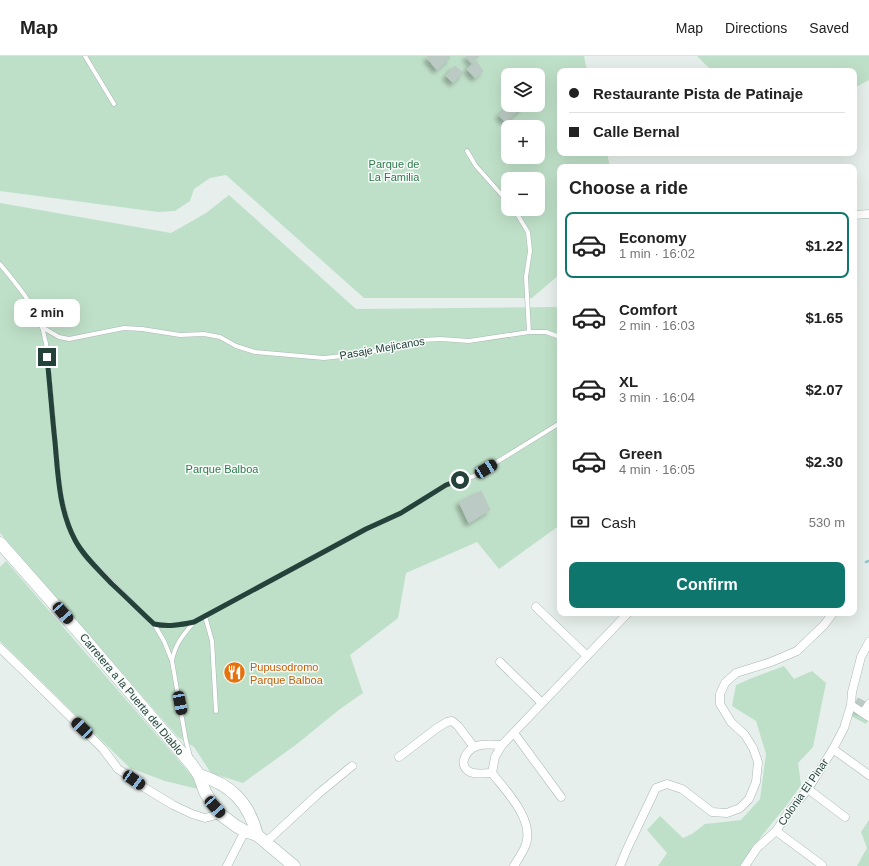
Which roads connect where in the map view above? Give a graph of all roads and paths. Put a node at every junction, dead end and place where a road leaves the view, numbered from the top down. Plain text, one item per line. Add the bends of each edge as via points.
1 (84, 56) edge
2 (114, 104) dead end
3 (467, 151) dead end
4 (501, 194) edge
5 (869, 214) edge
6 (857, 215) edge
7 (518, 216) edge
8 (0, 264) edge
9 (42, 327) junction
10 (529, 332) junction
11 (557, 336) edge
12 (557, 425) edge
13 (0, 543) edge
14 (536, 607) dead end
15 (205, 616) junction
16 (625, 616) edge
17 (831, 616) edge
18 (194, 622) junction
19 (154, 624) junction
20 (869, 642) edge
21 (0, 648) edge
22 (587, 656) junction
23 (172, 661) junction
24 (500, 662) dead end
25 (542, 703) junction
26 (869, 704) edge
27 (851, 705) junction
28 (216, 711) dead end
29 (866, 715) edge
30 (514, 733) junction
31 (502, 745) junction
32 (474, 747) junction
33 (833, 749) junction
34 (399, 757) dead end
35 (352, 766) dead end
36 (196, 770) junction
37 (492, 773) junction
38 (869, 775) edge
39 (808, 789) junction
40 (561, 797) dead end
41 (220, 814) junction
42 (845, 817) dead end
43 (245, 831) junction
44 (776, 831) junction
45 (261, 839) junction
46 (822, 865) dead end
47 (227, 866) edge
48 (294, 866) edge
49 (514, 866) edge
50 (620, 866) edge
51 (745, 866) edge

1 - 2 lane
3 - 4 lane via 476,166
5 - 6 street
7 - 10 lane via 528,232 530,251 526,277
8 - 9 lane via 18,286
9 - 10 lane, Pasaje Mejicanos via 59,337 70,339 124,328 180,335 204,334 220,337 255,352 324,358 390,348 421,340 469,341
9 - 19 lane via 46,343 61,497 70,527 83,553
10 - 11 lane, Pasaje Mejicanos via 546,332
12 - 15 lane via 474,476 446,485 401,513 366,529
13 - 36 main road, Carretera a la Puerta del Diablo
14 - 22 street
15 - 18 lane
15 - 28 lane via 212,641
16 - 22 street
17 - 50 street via 797,651 736,673 725,683 720,694 720,704 731,722 745,735 758,762 756,782 749,799 740,808 727,813 712,812 682,789 667,784 656,788
18 - 19 lane via 172,626
18 - 23 lane via 178,642
19 - 23 lane
20 - 27 street, Colonia El Pinar via 861,657
21 - 41 street via 103,749 118,769 145,788 192,814 205,818
22 - 25 street
23 - 36 lane via 186,741
24 - 25 street
25 - 30 street
26 - 29 street
27 - 29 street
27 - 33 street, Colonia El Pinar via 844,728
30 - 31 street
30 - 40 street
31 - 32 street
31 - 37 street via 495,757
32 - 34 street via 458,726 447,722
32 - 37 street via 465,756 464,766 477,774
33 - 38 street
33 - 39 street, Colonia El Pinar
35 - 45 street
36 - 41 main road, Carretera a la Puerta del Diablo via 205,792
36 - 45 main road, Carretera a la Puerta del Diablo via 218,781 238,796 252,817
37 - 49 street via 519,808 527,827 526,843
39 - 42 street
39 - 44 street, Colonia El Pinar
41 - 43 main road, Carretera a la Puerta del Diablo
43 - 45 main road, Carretera a la Puerta del Diablo
43 - 47 street
44 - 46 street
44 - 51 street, Colonia El Pinar via 757,848
45 - 48 main road, Carretera a la Puerta del Diablo

